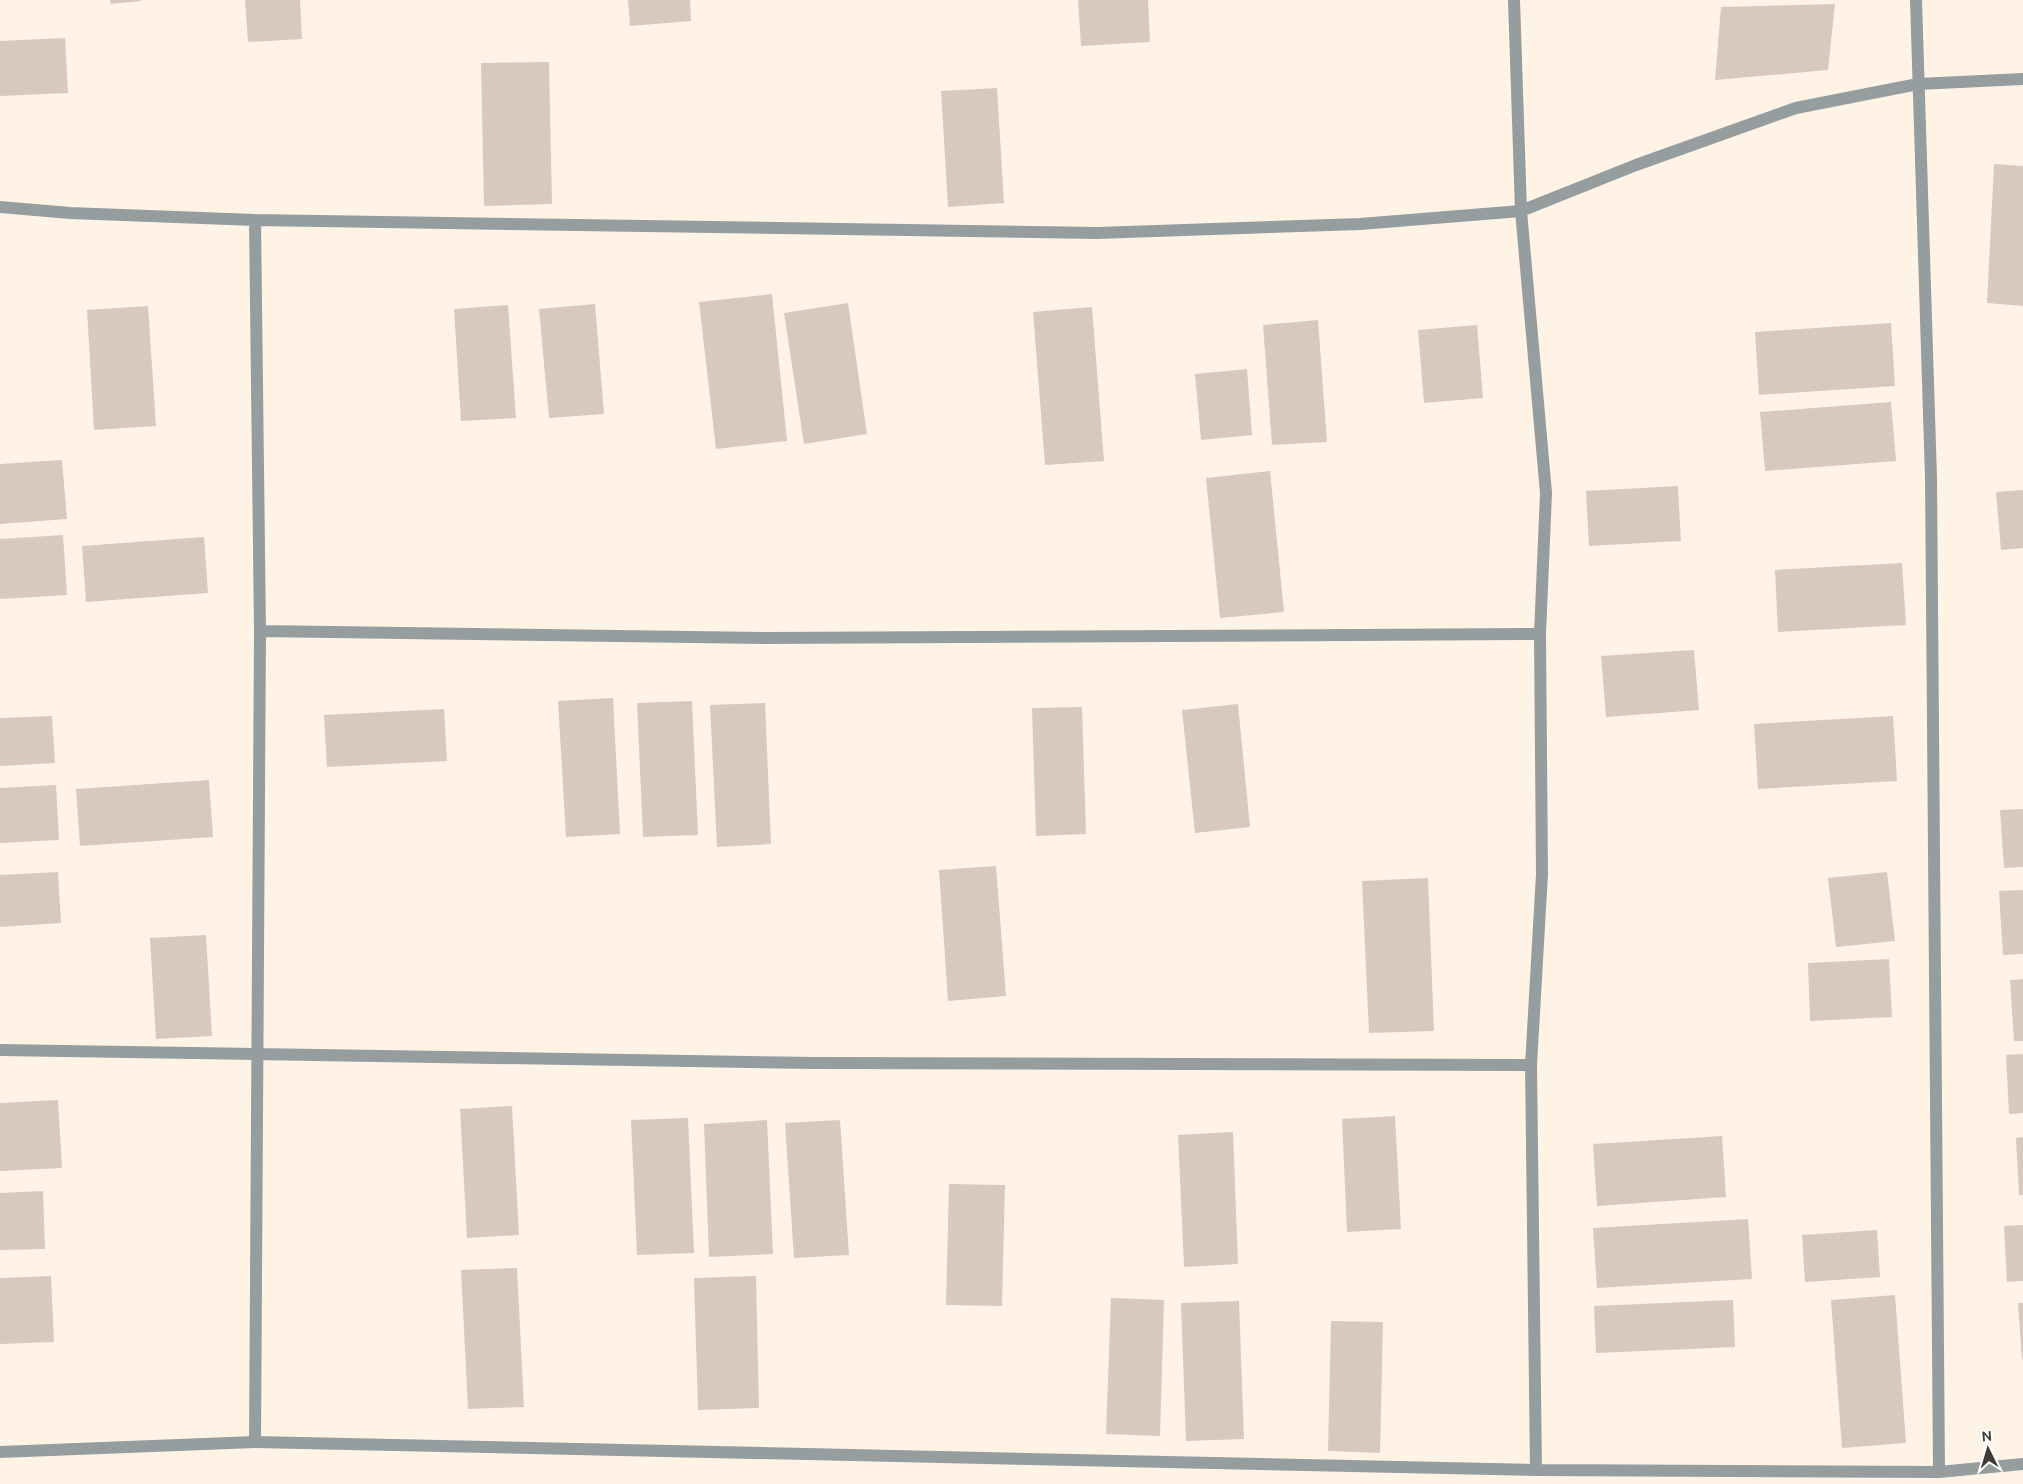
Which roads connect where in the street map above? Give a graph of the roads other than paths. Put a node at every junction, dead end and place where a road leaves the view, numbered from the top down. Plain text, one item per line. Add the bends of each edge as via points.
1 (1514, 0) edge
2 (1916, 0) edge
3 (2023, 78) edge
4 (1918, 84) junction
5 (0, 207) edge
6 (1521, 211) junction
7 (255, 220) junction
8 (260, 632) junction
9 (1540, 634) junction
10 (0, 1050) edge
11 (257, 1054) junction
12 (1531, 1065) junction
13 (255, 1442) junction
14 (0, 1452) edge
15 (2023, 1464) edge
16 (1536, 1470) junction
17 (1939, 1472) junction

1 - 6 street
2 - 4 street
3 - 4 street
4 - 6 street via 1796,108 1636,165
4 - 17 street via 1930,478
5 - 7 street
6 - 7 street via 1360,224 1097,233
6 - 9 street via 1546,493
7 - 8 street
8 - 9 street via 764,638
8 - 11 street
9 - 12 street via 1542,874
10 - 11 street
11 - 12 street via 816,1063
11 - 13 street
12 - 16 street
13 - 14 street
13 - 16 street
15 - 17 street
16 - 17 street

